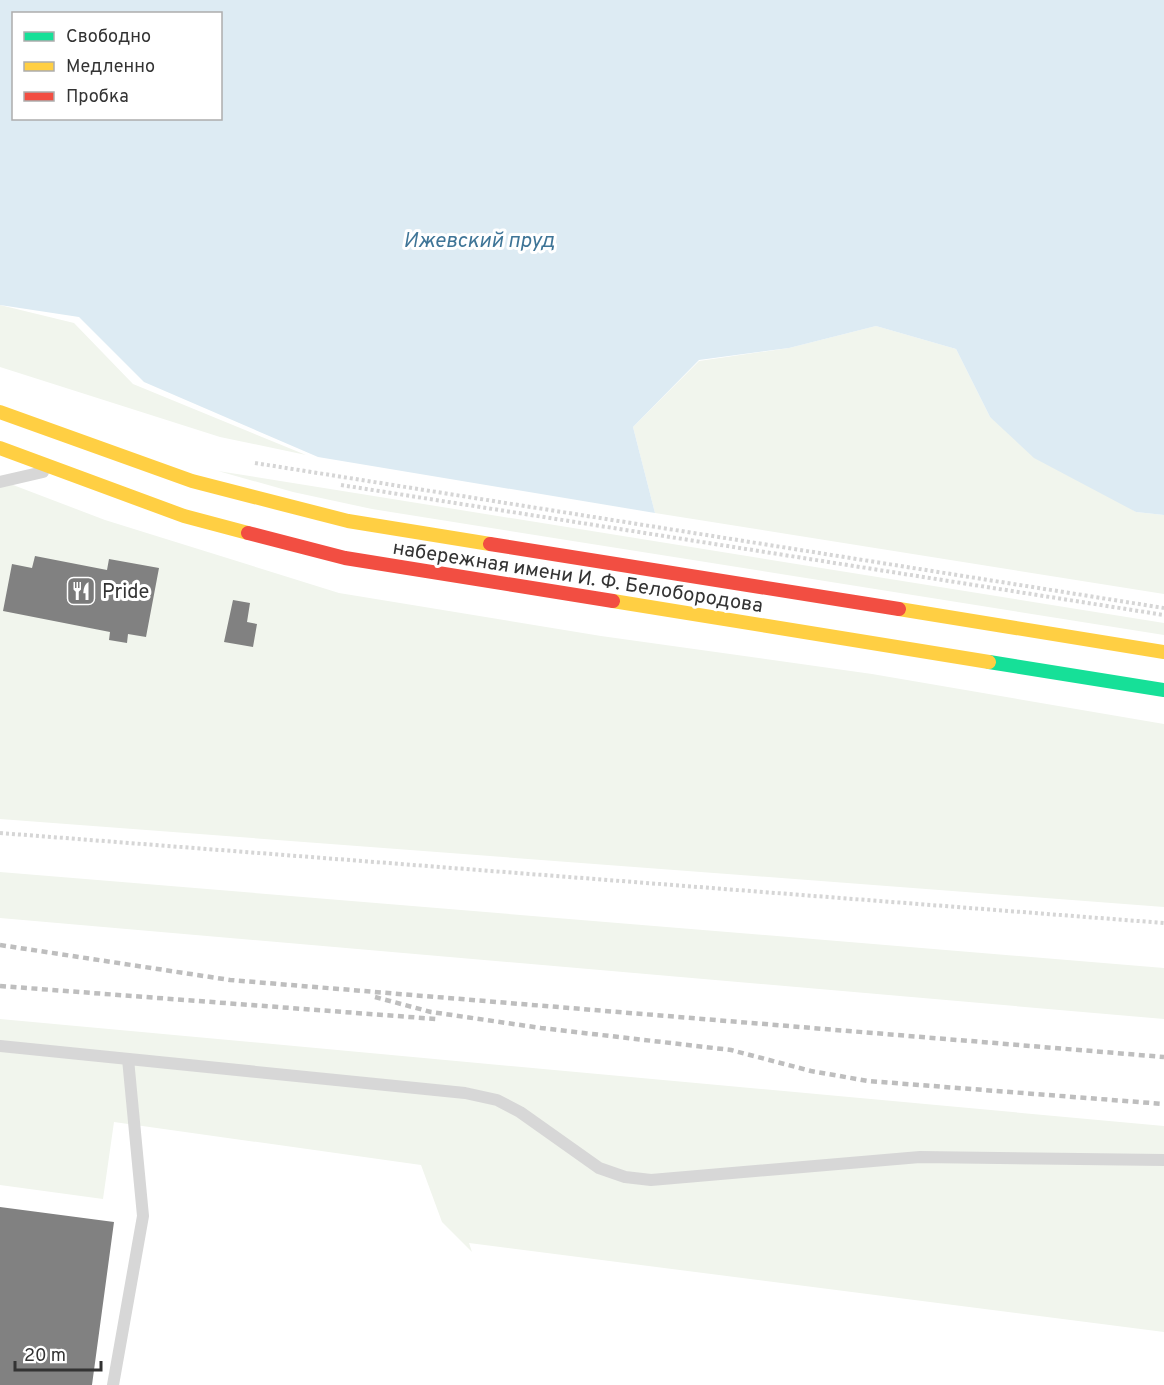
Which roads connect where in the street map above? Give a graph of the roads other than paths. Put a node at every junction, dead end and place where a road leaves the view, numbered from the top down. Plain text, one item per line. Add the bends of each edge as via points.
1 (0, 412) edge
2 (0, 448) edge
3 (53, 469) junction
4 (0, 482) edge
5 (1164, 652) edge
6 (1164, 690) edge
7 (0, 1046) edge
8 (128, 1059) junction
9 (1164, 1160) edge
10 (113, 1385) edge

1 - 5 main road, набережная имени И. Ф. Белобородова via 192,481 348,521
2 - 3 main road, набережная имени И. Ф. Белобородова
3 - 4 lane
3 - 6 main road, набережная имени И. Ф. Белобородова via 184,516 345,558
7 - 8 lane
8 - 9 lane via 465,1093 496,1100 520,1112 599,1168 651,1180 920,1157
8 - 10 lane via 143,1216

